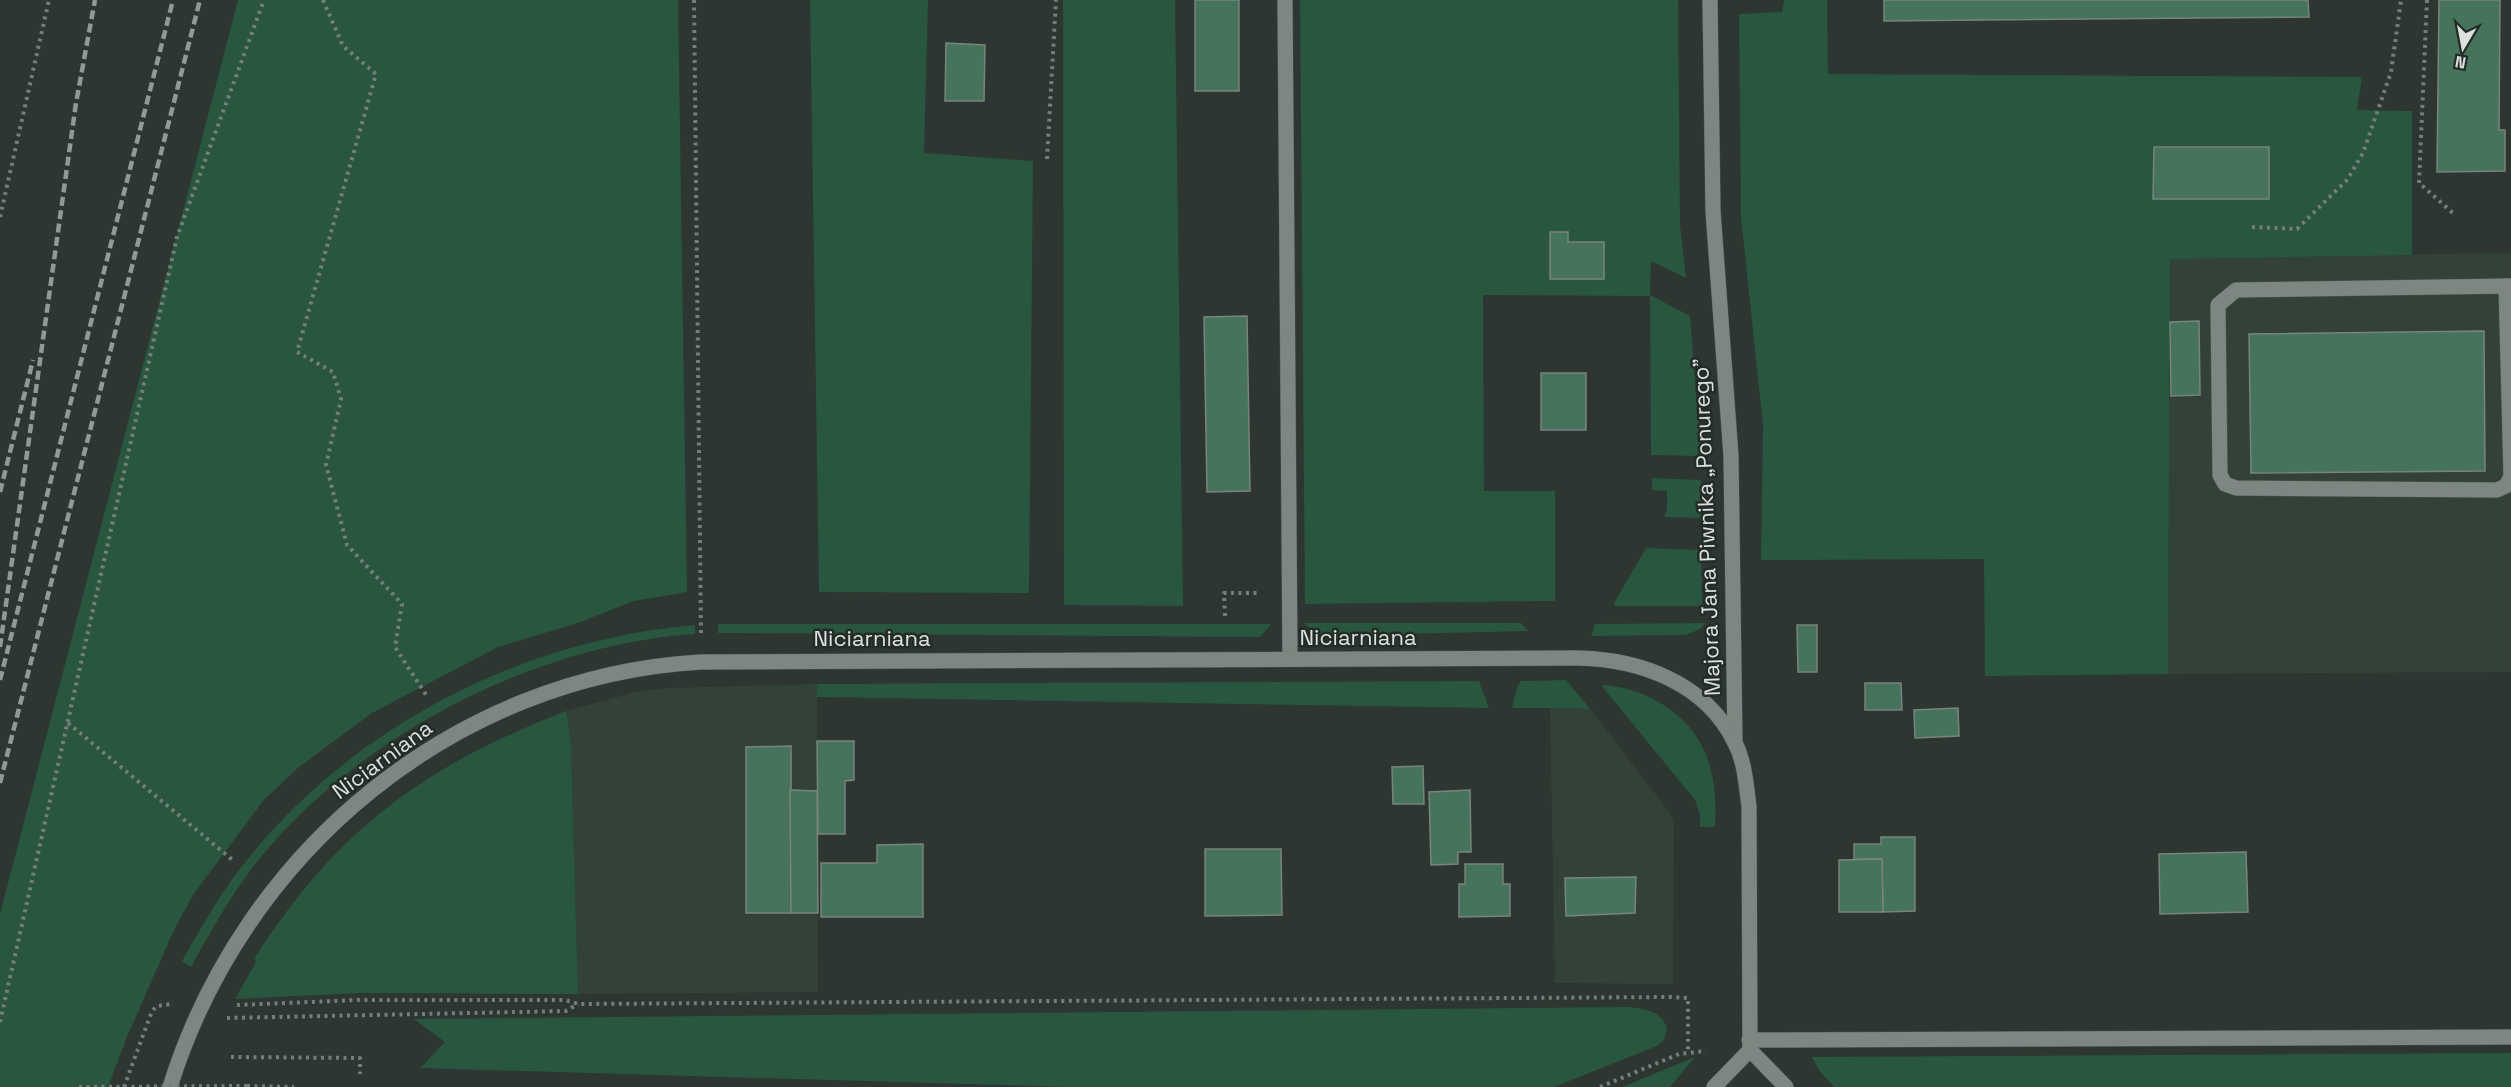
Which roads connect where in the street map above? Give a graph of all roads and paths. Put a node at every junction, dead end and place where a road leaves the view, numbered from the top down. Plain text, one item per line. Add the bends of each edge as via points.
1 (49, 0) edge
2 (264, 0) edge
3 (323, 0) edge
4 (694, 0) edge
5 (1056, 0) edge
6 (1285, 0) edge
7 (1710, 0) edge
8 (2401, 0) edge
9 (2427, 0) edge
10 (1047, 159) dead end
11 (2454, 214) dead end
12 (0, 217) edge
13 (2252, 227) dead end
14 (2509, 286) edge
15 (1288, 593) junction
16 (1225, 616) dead end
17 (1290, 659) junction
18 (701, 662) junction
19 (428, 698) dead end
20 (69, 723) junction
21 (1735, 743) junction
22 (235, 862) dead end
23 (178, 1004) dead end
24 (579, 1004) junction
25 (227, 1005) dead end
26 (221, 1018) dead end
27 (0, 1022) edge
28 (2511, 1037) edge
29 (1749, 1045) junction
30 (1688, 1052) dead end
31 (231, 1057) dead end
32 (360, 1074) dead end
33 (247, 1086) edge
34 (79, 1087) edge
35 (124, 1087) edge
36 (170, 1087) edge
37 (294, 1087) edge
38 (1714, 1087) edge
39 (1785, 1087) edge

1 - 12 path
2 - 20 path via 177,237
3 - 19 path via 343,46 376,74 297,352 333,372 340,399 326,465 347,545 402,604 395,647
4 - 18 path
5 - 10 path
6 - 15 street
7 - 21 street, Majora Jana Piwnika „Ponurego” via 1713,210 1731,456
8 - 13 path via 2391,72 2363,153 2347,180 2297,229
9 - 11 path via 2419,183
14 - 14 street via 2236,290 2218,304 2220,475 2225,484 2236,488 2497,490 2506,486 2511,477
15 - 16 path via 1224,593
15 - 17 street
17 - 18 street, Niciarniana
17 - 21 street, Niciarniana via 1586,658 1636,664 1676,681 1712,710
18 - 36 street, Niciarniana via 662,664 597,678 504,711 456,734 363,795 306,851 256,912 215,978
20 - 22 path
20 - 27 path
21 - 29 street, Majora Jana Piwnika „Ponurego” via 1744,769 1749,806
23 - 35 path via 157,1006 152,1011
24 - 25 path via 565,1000 358,1000
24 - 26 path via 566,1011
24 - 30 path via 1670,997 1688,998
28 - 29 street
29 - 38 street
29 - 39 street
31 - 32 path via 360,1058
33 - 34 path, bridge
33 - 37 path

